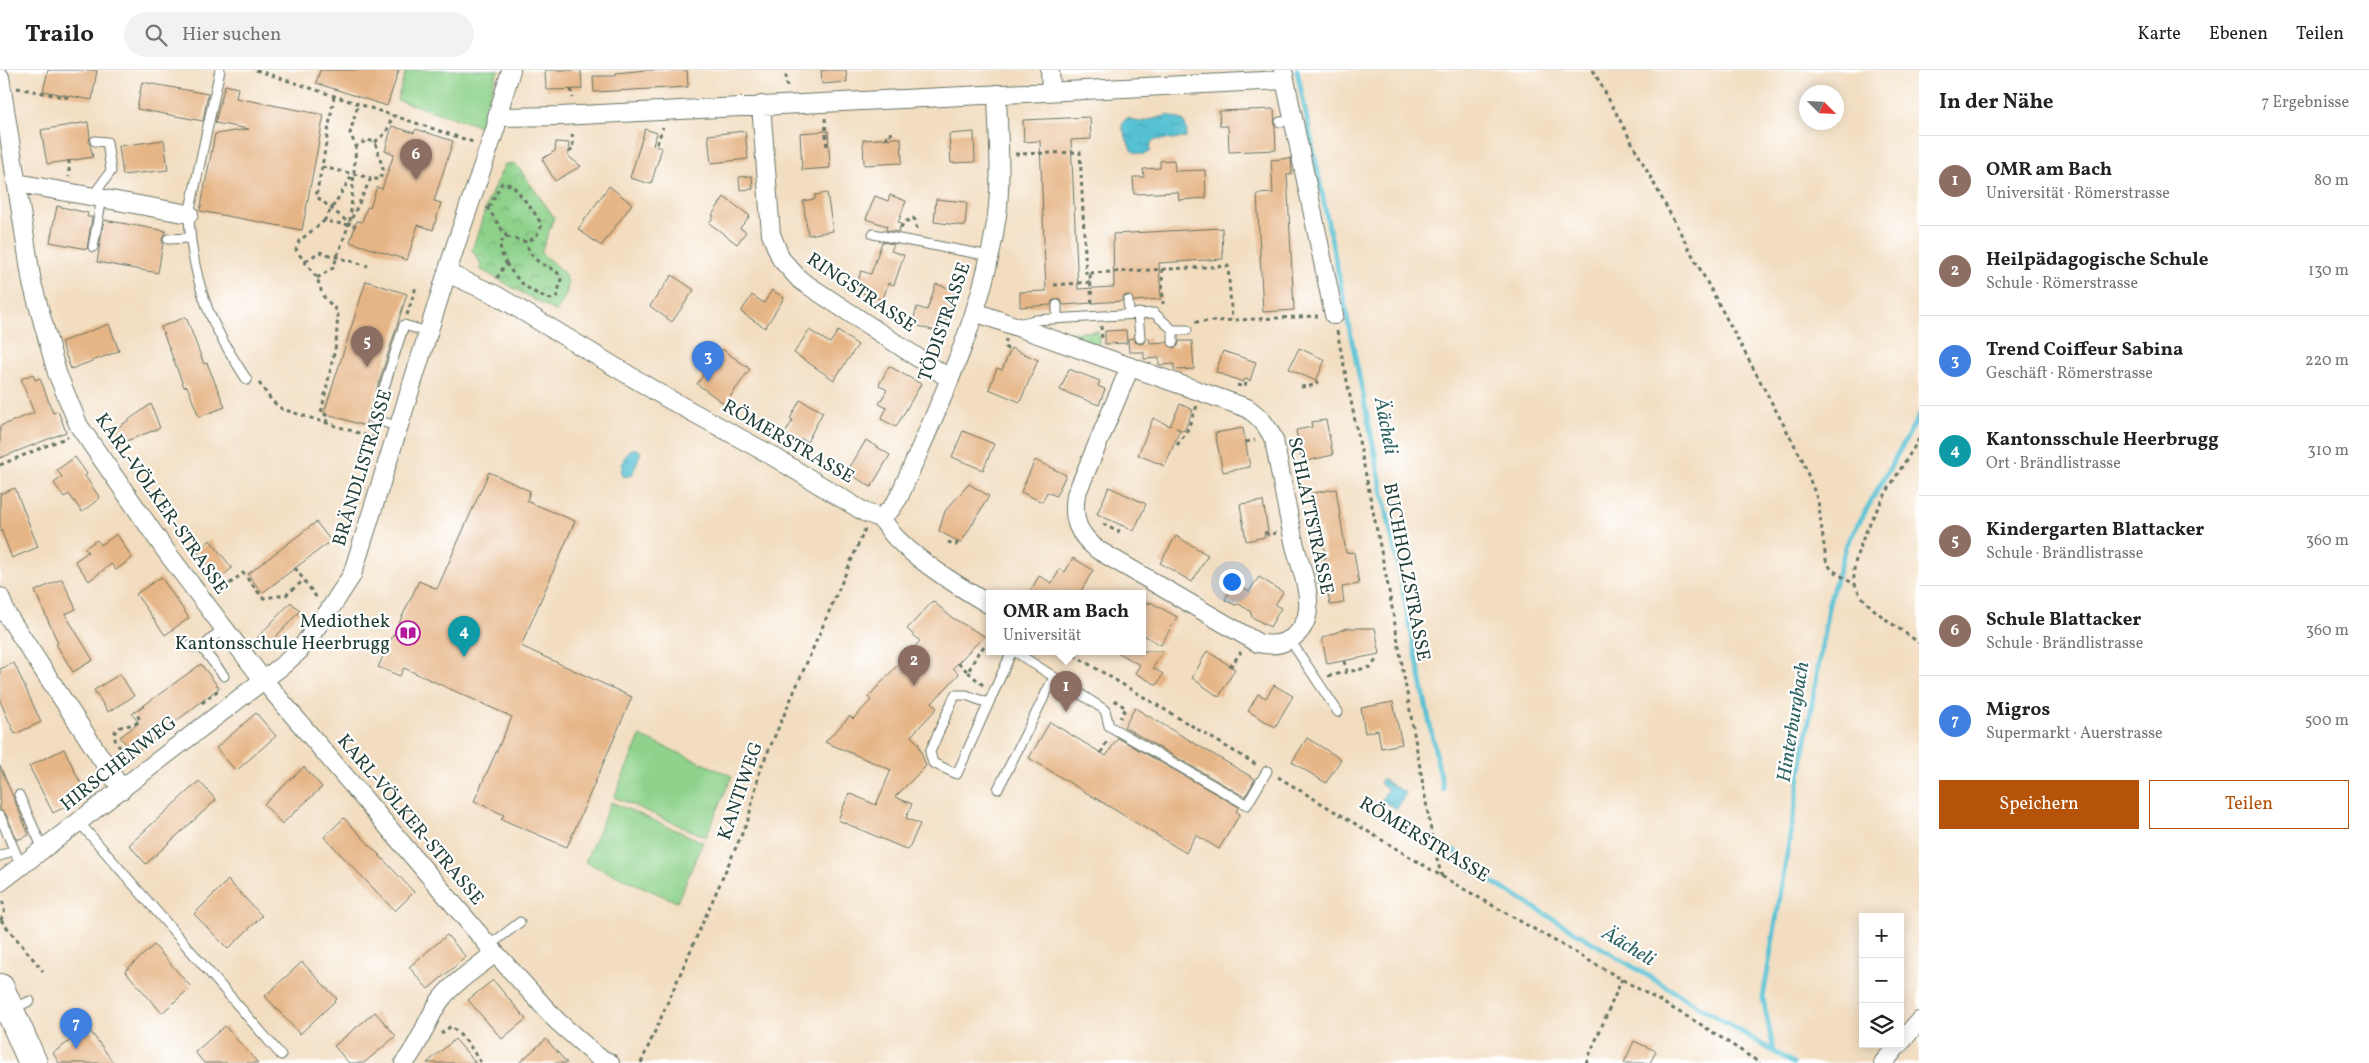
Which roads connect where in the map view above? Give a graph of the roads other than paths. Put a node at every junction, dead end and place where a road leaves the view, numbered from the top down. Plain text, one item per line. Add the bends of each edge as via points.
1 (220, 70) edge
2 (511, 70) edge
3 (1050, 70) edge
4 (1284, 75) edge
5 (5, 81) edge
6 (1051, 92) junction
7 (997, 94) junction
8 (762, 106) junction
9 (497, 117) junction
10 (95, 141) dead end
11 (17, 183) junction
12 (97, 198) junction
13 (189, 214) junction
14 (873, 234) dead end
15 (168, 238) dead end
16 (190, 238) junction
17 (93, 247) dead end
18 (990, 256) junction
19 (447, 273) junction
20 (1128, 301) dead end
21 (1057, 305) dead end
22 (975, 312) junction
23 (1134, 314) junction
24 (1334, 315) road end
25 (1057, 318) junction
26 (1013, 326) junction
27 (1173, 330) junction
28 (1187, 330) road end
29 (428, 332) junction
30 (1140, 338) dead end
31 (1173, 342) dead end
32 (1130, 367) junction
33 (950, 379) junction
34 (247, 380) dead end
35 (398, 427) junction
36 (881, 518) junction
37 (0, 597) edge
38 (986, 603) edge
39 (223, 628) junction
40 (1290, 640) junction
41 (182, 645) dead end
42 (202, 648) junction
43 (1011, 655) edge
44 (1019, 655) edge
45 (224, 676) road end
46 (1054, 677) junction
47 (264, 681) junction
48 (988, 704) junction
49 (1338, 712) dead end
50 (1267, 771) road end
51 (998, 789) dead end
52 (122, 790) junction
53 (19, 794) dead end
54 (0, 816) edge
55 (80, 822) junction
56 (43, 849) junction
57 (0, 856) edge
58 (18, 858) junction
59 (1, 890) edge
60 (520, 922) dead end
61 (492, 949) junction
62 (13, 1000) edge
63 (1919, 1021) edge
64 (1904, 1039) edge
65 (1896, 1048) edge
66 (281, 1055) dead end
67 (32, 1063) edge
68 (404, 1063) edge
69 (610, 1063) edge
70 (1883, 1063) edge

1 - 13 lane
2 - 9 street, BRÄNDLISTRASSE
3 - 6 street
4 - 6 street
4 - 24 street via 1287,122
5 - 11 street, KARL-VÖLKER-STRASSE
6 - 7 street
7 - 8 street
7 - 18 street, TÖDISTRASSE via 1000,175
8 - 9 street
8 - 33 street, RINGSTRASSE via 771,234 781,259 800,280
9 - 19 street, BRÄNDLISTRASSE
10 - 12 lane via 107,142 111,171
11 - 12 street
11 - 39 street, KARL-VÖLKER-STRASSE via 32,283 57,372 79,426
12 - 13 street
12 - 17 lane
13 - 16 lane
14 - 18 lane
15 - 16 lane
16 - 34 lane via 205,300 220,336
18 - 22 street, TÖDISTRASSE
19 - 29 street, BRÄNDLISTRASSE
19 - 36 street, RÖMERSTRASSE via 496,295 665,397
20 - 23 lane
21 - 25 lane
22 - 26 street, SCHLATTSTRASSE
22 - 33 street, TÖDISTRASSE
23 - 25 lane
23 - 27 lane via 1154,313
23 - 30 lane
25 - 26 lane
26 - 32 street, SCHLATTSTRASSE
27 - 28 lane
27 - 31 lane
29 - 35 street, BRÄNDLISTRASSE
29 - 35 lane via 404,325 374,419
32 - 40 street, SCHLATTSTRASSE via 1247,408 1268,426 1274,440 1308,598 1306,621
32 - 40 street via 1076,495 1074,515 1082,535 1098,550 1258,643 1269,646
33 - 36 street, TÖDISTRASSE via 899,497
35 - 47 street, BRÄNDLISTRASSE via 352,575 298,651
36 - 38 street, RÖMERSTRASSE via 896,539
37 - 52 street via 6,613
39 - 42 lane
39 - 47 street, KARL-VÖLKER-STRASSE
40 - 49 lane
41 - 42 lane
42 - 45 lane
43 - 48 lane
44 - 46 lane
46 - 50 lane via 1105,710 1109,726 1247,805
46 - 51 lane
47 - 52 street, HIRSCHENWEG
47 - 61 street, KARL-VÖLKER-STRASSE
48 - 48 lane via 957,774 933,763 927,753 955,695 966,694
52 - 55 street, HIRSCHENWEG
53 - 56 lane
54 - 58 lane
55 - 56 street, HIRSCHENWEG
55 - 66 lane
56 - 58 street, HIRSCHENWEG
57 - 58 lane
58 - 59 street, HIRSCHENWEG
60 - 61 lane
61 - 68 street via 439,1002
61 - 69 street, KARL-VÖLKER-STRASSE via 557,1021
62 - 67 main road
63 - 64 street
65 - 70 street

